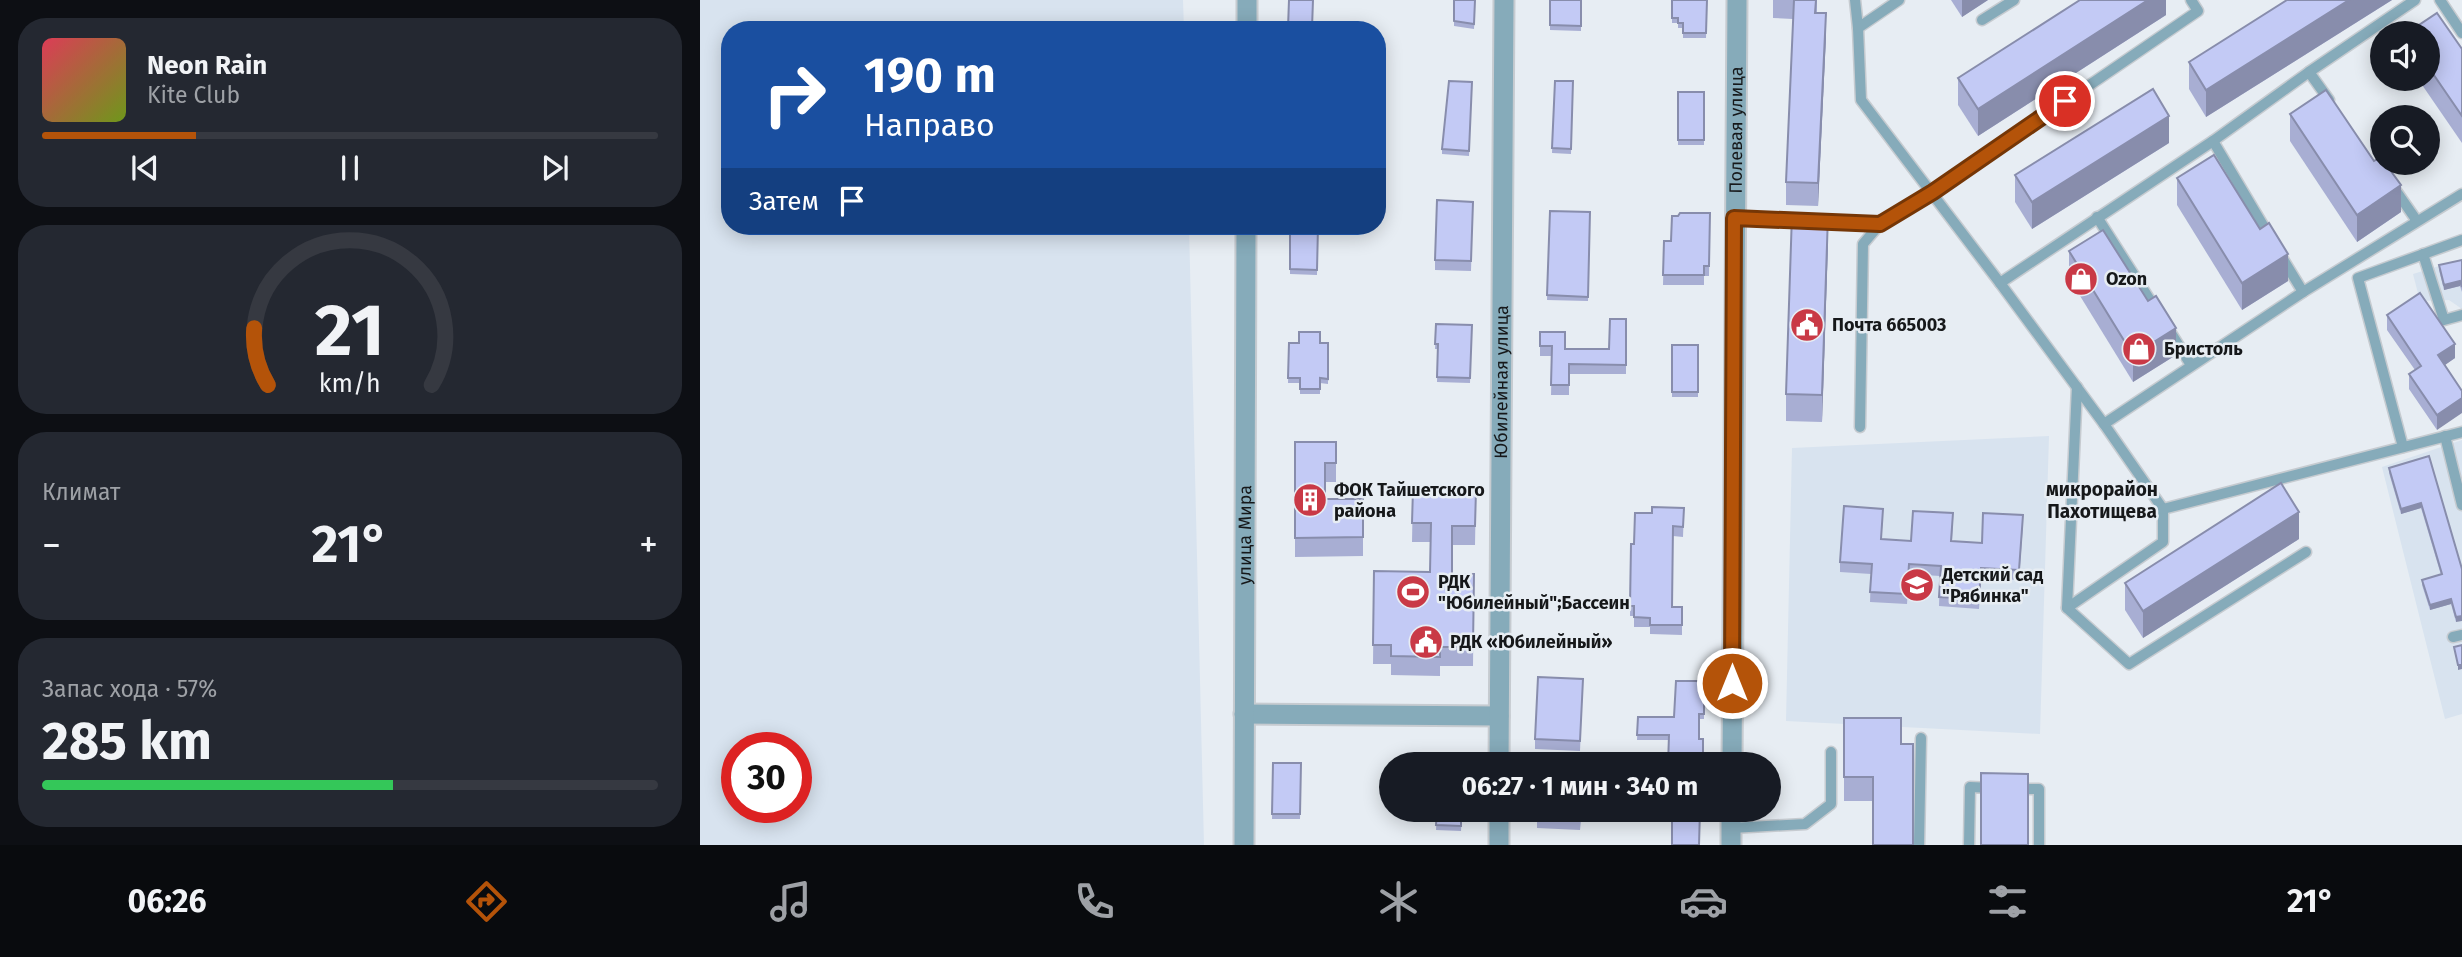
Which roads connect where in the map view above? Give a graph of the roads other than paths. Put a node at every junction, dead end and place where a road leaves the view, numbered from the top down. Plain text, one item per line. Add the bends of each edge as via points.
1 (1247, 0) edge
2 (1504, 0) edge
3 (1737, 0) edge
4 (1854, 0) edge
5 (1899, 0) edge
6 (2014, 0) edge
7 (2191, 0) edge
8 (2415, 0) edge
9 (2440, 0) edge
10 (1982, 20) dead end
11 (1247, 21) edge
12 (1858, 28) junction
13 (2462, 33) edge
14 (2309, 72) junction
15 (2332, 104) edge
16 (2213, 141) junction
17 (2386, 178) edge
18 (1933, 192) junction
19 (2462, 194) edge
20 (2098, 217) junction
21 (1734, 218) junction
22 (2417, 221) junction
23 (1880, 224) junction
24 (1246, 235) edge
25 (2462, 240) edge
26 (2423, 254) junction
27 (2000, 283) junction
28 (2303, 292) junction
29 (2462, 316) edge
30 (2191, 365) junction
31 (2077, 386) junction
32 (2105, 424) junction
33 (1860, 427) dead end
34 (2462, 432) edge
35 (2445, 436) junction
36 (2403, 447) junction
37 (2462, 505) edge
38 (2163, 509) junction
39 (2306, 552) dead end
40 (2067, 608) junction
41 (1244, 715) junction
42 (1499, 716) junction
43 (1921, 738) dead end
44 (1499, 752) edge
45 (1731, 752) edge
46 (1830, 752) dead end
47 (1997, 788) edge
48 (2011, 788) edge
49 (1499, 822) edge
50 (1731, 828) edge
51 (1244, 845) edge
52 (1499, 845) edge
53 (1919, 845) edge
54 (1969, 845) edge
55 (2039, 845) edge

1 - 11 street
2 - 42 street, Юбилейная улица
3 - 21 street, Полевая улица
4 - 12 lane
5 - 12 lane
6 - 10 lane
7 - 18 lane via 2198,11
8 - 14 lane
9 - 13 lane
12 - 18 lane via 1861,100
14 - 15 lane
14 - 16 lane
16 - 20 lane
16 - 28 lane
17 - 22 lane
18 - 23 lane
18 - 27 lane
19 - 22 lane
20 - 27 lane
20 - 30 lane
21 - 23 lane
21 - 45 street, Полевая улица
22 - 28 lane
23 - 33 lane via 1863,244
24 - 41 street, улица Мира
25 - 26 lane
26 - 29 lane via 2444,320
26 - 36 lane via 2358,278
27 - 31 lane
28 - 30 lane
30 - 32 lane
31 - 32 lane
31 - 40 lane
32 - 38 lane
34 - 35 lane
35 - 36 lane
35 - 37 lane
36 - 38 lane
38 - 40 lane via 2163,542
39 - 40 lane via 2129,664
41 - 42 street
41 - 51 street, улица Мира
42 - 44 street, Юбилейная улица
43 - 53 lane
46 - 50 lane via 1831,804 1805,824
47 - 54 lane via 1970,787
48 - 55 lane via 2039,789
49 - 52 street

